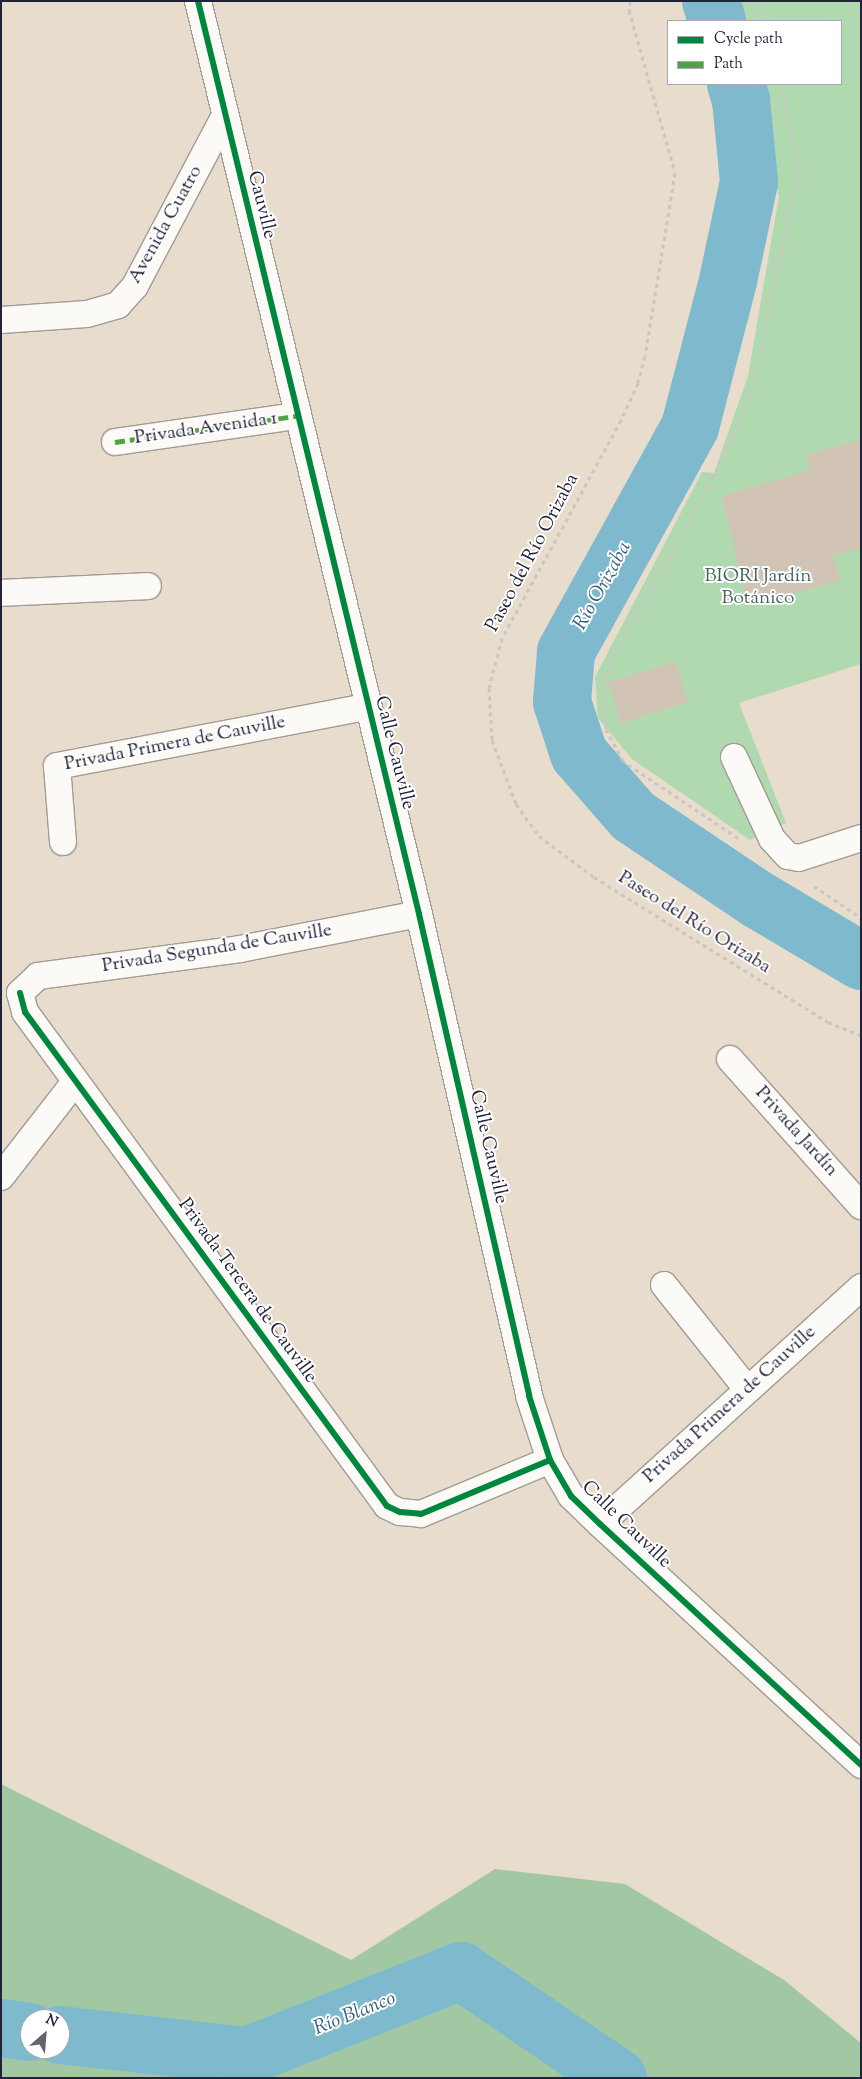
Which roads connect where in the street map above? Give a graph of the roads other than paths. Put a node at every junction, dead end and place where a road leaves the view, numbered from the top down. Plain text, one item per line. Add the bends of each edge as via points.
1 (198, 1) edge
2 (224, 117) junction
3 (1, 320) edge
4 (296, 416) junction
5 (115, 442) dead end
6 (148, 586) dead end
7 (1, 593) edge
8 (367, 707) junction
9 (734, 756) dead end
10 (861, 838) edge
11 (63, 842) dead end
12 (419, 914) junction
13 (11, 988) edge
14 (730, 1059) dead end
15 (75, 1082) junction
16 (1, 1177) edge
17 (861, 1206) edge
18 (664, 1286) dead end
19 (861, 1287) edge
20 (748, 1389) junction
21 (550, 1460) junction
22 (600, 1524) junction
23 (861, 1765) edge

1 - 2 street, Cauville
2 - 3 street, Avenida Cuatro via 135,286 118,305 87,314
2 - 4 street, Cauville
4 - 5 street, Privada Avenida 1
4 - 8 street, Calle Cauville
6 - 7 street
8 - 11 street, Privada Primera de Cauville via 57,766
8 - 12 street, Calle Cauville
9 - 10 street via 772,840 790,861
12 - 13 street, Privada Segunda de Cauville via 240,949 38,976
12 - 21 street, Calle Cauville via 529,1396
13 - 15 street, Privada Tercera de Cauville
14 - 17 street, Privada Jardín
15 - 16 street
15 - 21 street, Privada Tercera de Cauville via 387,1506 400,1512 421,1514
18 - 20 street
19 - 20 street, Privada Primera de Cauville
20 - 22 street, Privada Primera de Cauville
21 - 22 street, Calle Cauville via 571,1496
22 - 23 street, Calle Cauville

